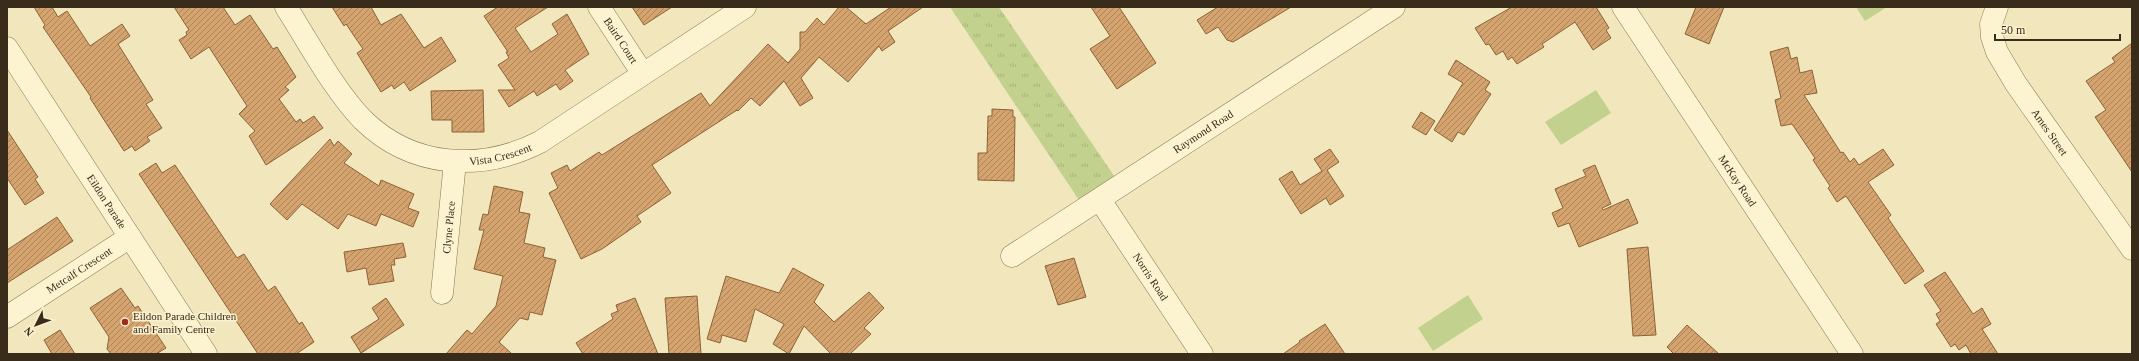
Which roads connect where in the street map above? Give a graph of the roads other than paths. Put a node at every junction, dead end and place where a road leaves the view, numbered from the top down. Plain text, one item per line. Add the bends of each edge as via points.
1 (286, 7) edge
2 (598, 7) edge
3 (745, 7) edge
4 (1394, 7) edge
5 (1623, 7) edge
6 (1997, 7) edge
7 (7, 48) edge
8 (643, 74) junction
9 (455, 162) junction
10 (1100, 200) junction
11 (130, 237) junction
12 (2132, 249) edge
13 (1012, 256) dead end
14 (442, 293) dead end
15 (7, 317) edge
16 (206, 354) edge
17 (1202, 354) edge
18 (1852, 354) edge

1 - 9 street, Vista Crescent via 338,88 367,123 389,140 412,152
2 - 8 street, Baird Court
3 - 8 street, Vista Crescent
4 - 10 street, Raymond Road
5 - 18 street, McKay Road
6 - 12 street, Ames Street via 1991,24 1997,52 2016,84
7 - 11 street, Eildon Parade
8 - 9 street, Vista Crescent via 550,136 523,150 499,158
9 - 14 street, Clyne Place
10 - 13 street, Raymond Road
10 - 17 street, Norris Road
11 - 15 street, Metcalf Crescent
11 - 16 street, Eildon Parade

